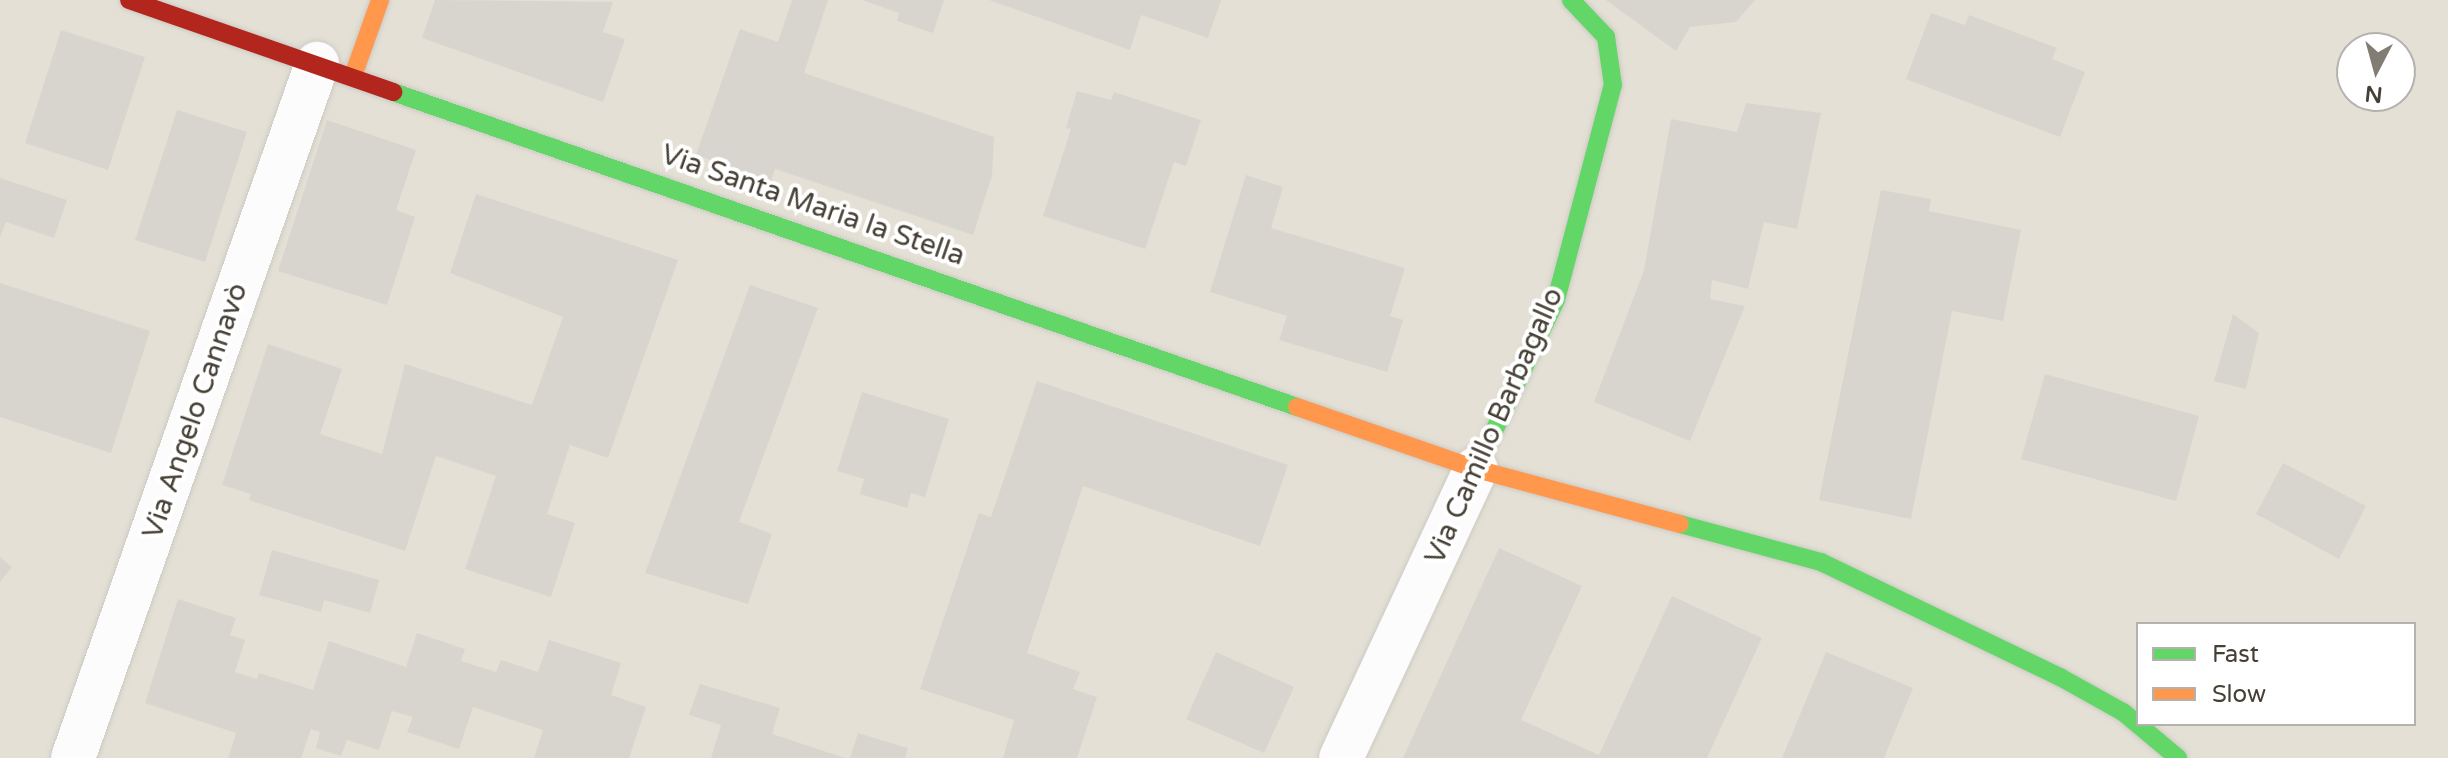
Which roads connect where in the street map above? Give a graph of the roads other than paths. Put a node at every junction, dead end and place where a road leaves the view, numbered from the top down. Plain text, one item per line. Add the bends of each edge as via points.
1 (129, 0) edge
2 (380, 0) edge
3 (1571, 0) edge
4 (335, 70) junction
5 (1476, 469) junction
6 (2136, 723) edge
7 (2140, 726) edge
8 (73, 758) edge
9 (1341, 758) edge
10 (2178, 758) edge

1 - 4 street, Via Santa Maria la Stella
2 - 4 street
3 - 5 street, Via Camillo Barbagallo via 1606,37 1613,85 1556,300
4 - 5 street, Via Santa Maria la Stella
4 - 8 street, Via Angelo Cannavò
5 - 6 street, Via Santa Maria la Stella via 1821,562 2060,677
5 - 9 street, Via Camillo Barbagallo
7 - 10 street, Via Santa Maria la Stella

